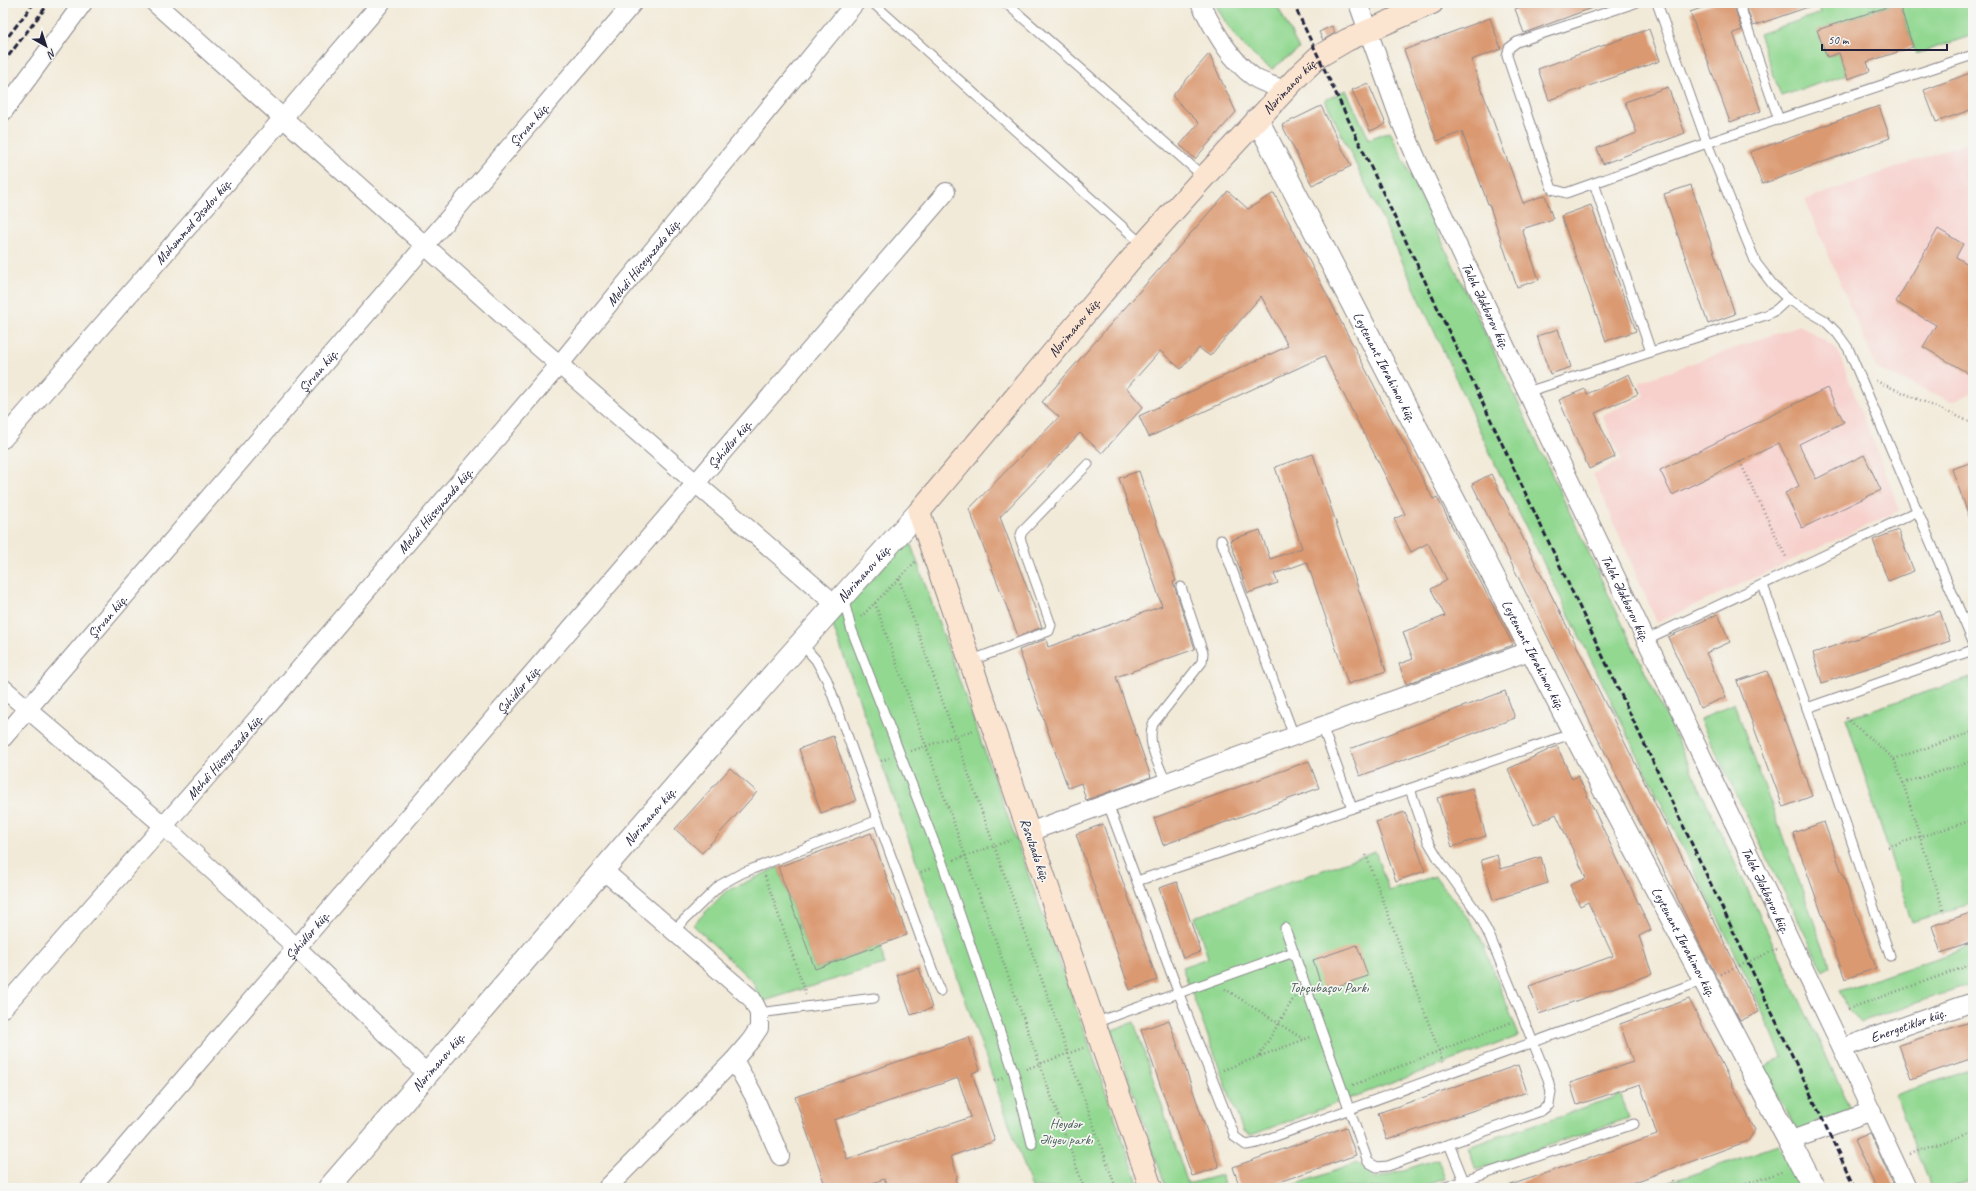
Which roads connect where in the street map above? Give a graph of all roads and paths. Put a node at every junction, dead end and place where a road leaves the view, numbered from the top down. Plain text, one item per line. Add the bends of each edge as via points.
1 (83, 3) edge
2 (155, 3) edge
3 (381, 3) edge
4 (633, 3) edge
5 (855, 3) edge
6 (873, 3) edge
7 (1006, 3) edge
8 (1200, 3) edge
9 (1358, 3) edge
10 (1432, 3) edge
11 (1636, 3) edge
12 (1657, 3) edge
13 (1739, 3) edge
14 (1367, 30) junction
15 (1973, 54) edge
16 (1284, 90) junction
17 (3, 112) edge
18 (283, 118) junction
19 (1257, 119) junction
20 (1779, 120) junction
21 (1707, 143) junction
22 (1204, 177) junction
23 (1594, 183) junction
24 (946, 192) dead end
25 (424, 245) junction
26 (1143, 245) junction
27 (1788, 299) junction
28 (1651, 352) junction
29 (559, 365) junction
30 (1860, 374) junction
31 (1526, 392) junction
32 (1973, 423) edge
33 (3, 439) edge
34 (1740, 462) dead end
35 (1088, 464) dead end
36 (696, 484) junction
37 (1918, 511) junction
38 (918, 512) junction
39 (1221, 540) dead end
40 (917, 561) dead end
41 (1792, 571) junction
42 (899, 579) junction
43 (1763, 585) junction
44 (1181, 587) dead end
45 (838, 600) junction
46 (875, 603) junction
47 (851, 628) junction
48 (1647, 639) junction
49 (1973, 642) edge
50 (801, 643) junction
51 (1532, 650) junction
52 (1973, 650) edge
53 (970, 661) junction
54 (3, 688) edge
55 (29, 708) junction
56 (1807, 708) junction
57 (1846, 718) dead end
58 (1322, 726) junction
59 (977, 729) dead end
60 (1973, 732) edge
61 (1574, 733) junction
62 (955, 736) junction
63 (1294, 736) junction
64 (3, 738) edge
65 (926, 746) junction
66 (901, 754) junction
67 (1894, 759) junction
68 (881, 761) dead end
69 (1973, 761) edge
70 (1166, 783) junction
71 (1903, 783) junction
72 (1410, 789) junction
73 (1108, 804) junction
74 (1352, 808) junction
75 (878, 820) junction
76 (1973, 820) edge
77 (164, 826) junction
78 (1023, 835) junction
79 (1920, 836) junction
80 (994, 846) junction
81 (1888, 847) dead end
82 (1366, 854) dead end
83 (965, 856) junction
84 (943, 865) junction
85 (761, 866) junction
86 (603, 870) junction
87 (920, 872) dead end
88 (1137, 881) junction
89 (1944, 912) dead end
90 (1284, 928) dead end
91 (673, 931) junction
92 (1792, 942) junction
93 (297, 948) junction
94 (1294, 952) junction
95 (1890, 956) dead end
96 (1973, 964) edge
97 (1704, 980) junction
98 (1213, 981) junction
99 (1304, 982) junction
100 (940, 991) dead end
101 (1179, 994) junction
102 (874, 998) dead end
103 (1973, 1002) edge
104 (810, 1006) junction
105 (3, 1008) edge
106 (1848, 1009) dead end
107 (759, 1013) junction
108 (1513, 1021) dead end
109 (1094, 1023) junction
110 (1278, 1024) junction
111 (1321, 1033) junction
112 (1303, 1040) junction
113 (1533, 1043) junction
114 (1090, 1046) dead end
115 (1842, 1048) junction
116 (1439, 1051) junction
117 (1068, 1054) junction
118 (1258, 1057) junction
119 (734, 1060) junction
120 (1040, 1064) junction
121 (1444, 1064) dead end
122 (1014, 1073) junction
123 (428, 1074) junction
124 (1210, 1075) junction
125 (994, 1080) dead end
126 (1342, 1089) junction
127 (1349, 1110) junction
128 (1872, 1111) junction
129 (1634, 1124) dead end
130 (1973, 1132) edge
131 (1789, 1141) junction
132 (1032, 1144) dead end
133 (1449, 1144) junction
134 (780, 1156) dead end
135 (1894, 1159) junction
136 (1790, 1169) dead end
137 (1464, 1181) junction
138 (1673, 1181) dead end
139 (90, 1188) edge
140 (329, 1188) edge
141 (607, 1188) edge
142 (1084, 1188) edge
143 (1116, 1188) edge
144 (1151, 1188) edge
145 (1443, 1188) edge
146 (1675, 1188) edge
147 (1735, 1188) edge
148 (1814, 1188) edge
149 (1907, 1188) edge

1 - 17 street
2 - 18 street
3 - 18 street, Məhəmməd Əsədov küç.
4 - 25 street, Şirvan küç.
5 - 29 street, Mehdi Hüseynzadə küç.
6 - 26 lane
7 - 22 lane
8 - 16 street via 1224,46 1241,66 1256,79
9 - 14 street, Taleh Ələkbərov küç.
10 - 14 main road, Nərimanov küç.
11 - 23 lane via 1517,42 1509,48 1506,56 1552,189 1566,193
12 - 21 lane
13 - 20 lane
14 - 16 main road, Nərimanov küç. via 1318,57
14 - 31 street, Taleh Ələkbərov küç. via 1418,162
15 - 20 lane
16 - 19 main road, Nərimanov küç.
18 - 25 street
18 - 33 street, Məhəmməd Əsədov küç.
19 - 22 main road, Nərimanov küç.
19 - 51 street, Leytenant Ibrahimov küç.
20 - 21 lane
21 - 23 lane
21 - 27 lane via 1756,263
22 - 26 main road, Nərimanov küç.
23 - 28 lane
24 - 36 street, Şəhidlər küç.
25 - 29 street
25 - 55 street, Şirvan küç.
26 - 38 main road, Nərimanov küç.
27 - 28 lane via 1766,316
27 - 30 lane via 1824,320 1837,332
28 - 31 lane
29 - 36 street
29 - 77 street, Mehdi Hüseynzadə küç.
30 - 32 path
30 - 37 lane
31 - 48 street, Taleh Ələkbərov küç.
34 - 41 path
35 - 53 lane via 1022,532 1020,538 1051,625 1049,630
36 - 45 street
36 - 93 street, Şəhidlər küç.
37 - 41 lane
37 - 49 lane
38 - 45 street, Nərimanov küç.
38 - 53 main road, Rəsulzadə küç.
39 - 63 lane
40 - 42 path
41 - 43 lane
42 - 46 path
42 - 62 path
43 - 48 lane
43 - 56 lane
44 - 70 lane via 1204,653 1202,662 1153,724 1150,732 1150,740
45 - 47 lane
45 - 50 street, Nərimanov küç.
46 - 47 path
46 - 65 path
47 - 66 lane
48 - 92 street, Taleh Ələkbərov küç.
50 - 75 lane via 816,660 827,680
50 - 86 street, Nərimanov küç.
51 - 58 street
51 - 61 street, Leytenant Ibrahimov küç.
52 - 56 lane
53 - 78 main road, Rəsulzadə küç.
54 - 55 street
55 - 64 street, Şirvan küç.
55 - 77 street
56 - 95 lane
57 - 67 path
58 - 63 street
58 - 74 lane
59 - 62 path
60 - 67 path
61 - 72 lane
61 - 97 street, Leytenant Ibrahimov küç.
62 - 65 path
62 - 80 path
63 - 70 street
65 - 66 path
65 - 83 path
66 - 68 path
66 - 84 lane
67 - 71 path
69 - 71 path
70 - 73 street
71 - 79 path
72 - 74 lane
72 - 113 lane via 1428,841 1479,915
73 - 78 street
73 - 88 lane
74 - 88 lane
75 - 85 lane
75 - 100 lane
76 - 79 path
77 - 93 street
77 - 105 street, Mehdi Hüseynzadə küç.
78 - 80 path
78 - 109 main road, Rəsulzadə küç.
79 - 81 path
79 - 89 path
80 - 83 path
80 - 117 path
82 - 116 path
83 - 84 path
83 - 120 path
84 - 87 path
84 - 122 lane
85 - 91 lane via 720,885
85 - 104 path
86 - 91 street
86 - 123 street, Nərimanov küç.
88 - 101 lane
90 - 94 lane
91 - 107 street via 752,1000
92 - 97 path
92 - 115 street, Taleh Ələkbərov küç.
93 - 123 street
93 - 139 street, Şəhidlər küç.
94 - 98 lane
94 - 99 lane
96 - 106 path
97 - 113 lane
97 - 131 street, Leytenant Ibrahimov küç.
98 - 101 lane
98 - 110 path
99 - 110 path
99 - 111 lane
101 - 109 lane
101 - 124 lane
102 - 104 lane
103 - 115 street, Energetiklər küç.
104 - 107 lane
107 - 119 street via 758,1028
108 - 116 path
109 - 144 main road, Rəsulzadə küç.
110 - 112 path
110 - 118 path
111 - 112 path
111 - 126 lane
112 - 118 path
113 - 127 lane
113 - 133 lane via 1548,1079 1551,1092 1549,1105 1541,1111
114 - 117 path
115 - 128 street, Taleh Ələkbərov küç.
116 - 121 path
116 - 126 path
117 - 120 path
117 - 143 path
118 - 124 path
119 - 134 street via 753,1094
119 - 141 street
120 - 122 path
120 - 142 path
122 - 125 path
122 - 132 lane
123 - 140 street, Nərimanov küç.
124 - 127 lane via 1235,1137 1246,1145
126 - 127 lane
127 - 133 lane via 1368,1162 1377,1167 1388,1166
128 - 131 street
128 - 135 street, Taleh Ələkbərov küç.
129 - 137 lane
130 - 135 path
131 - 148 street, Leytenant Ibrahimov küç.
133 - 137 lane
135 - 149 street, Taleh Ələkbərov küç.
136 - 147 path
137 - 145 lane
138 - 146 path

